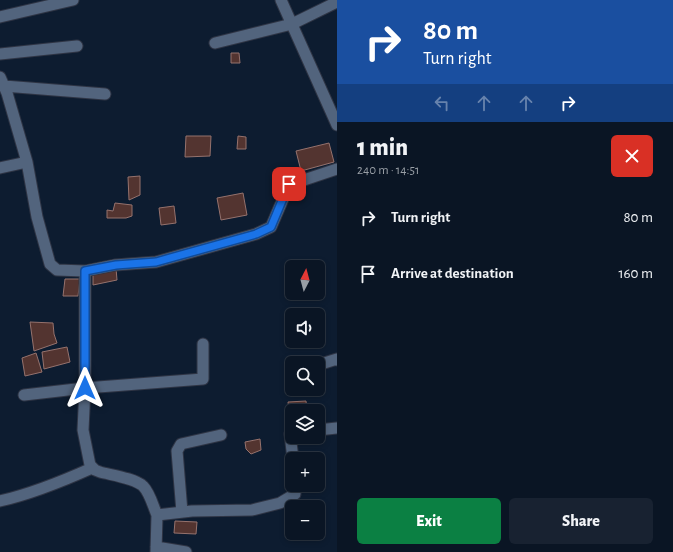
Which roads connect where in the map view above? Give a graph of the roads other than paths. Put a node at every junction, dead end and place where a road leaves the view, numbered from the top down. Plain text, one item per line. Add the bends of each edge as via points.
1 (73, 0) edge
2 (281, 0) edge
3 (337, 2) edge
4 (0, 17) edge
5 (292, 24) junction
6 (215, 43) dead end
7 (77, 46) dead end
8 (0, 54) edge
9 (1, 79) edge
10 (105, 94) dead end
11 (11, 108) junction
12 (0, 110) edge
13 (337, 125) edge
14 (27, 162) junction
15 (0, 168) edge
16 (337, 168) edge
17 (85, 271) junction
18 (203, 344) dead end
19 (337, 360) edge
20 (325, 363) edge
21 (85, 388) junction
22 (24, 395) dead end
23 (337, 428) edge
24 (325, 429) edge
25 (221, 435) dead end
26 (92, 468) junction
27 (296, 492) edge
28 (0, 501) edge
29 (182, 512) junction
30 (156, 515) junction
31 (156, 549) edge
32 (186, 552) edge

1 - 4 street
2 - 5 street
3 - 5 street
5 - 6 street
5 - 13 street
7 - 8 street
9 - 10 street
9 - 11 street
11 - 12 street
11 - 14 street
14 - 15 street
14 - 17 street via 37,217 50,264 57,270
16 - 17 street via 289,184 271,227 256,234 156,262 116,265
17 - 21 street
18 - 21 street via 203,379
19 - 20 street
21 - 22 street
21 - 26 street via 83,430
23 - 24 street
25 - 29 street via 181,444 177,451
26 - 28 street
26 - 30 street via 142,486 149,495
27 - 29 street via 280,503 252,510
29 - 30 street
30 - 31 street
31 - 32 street

